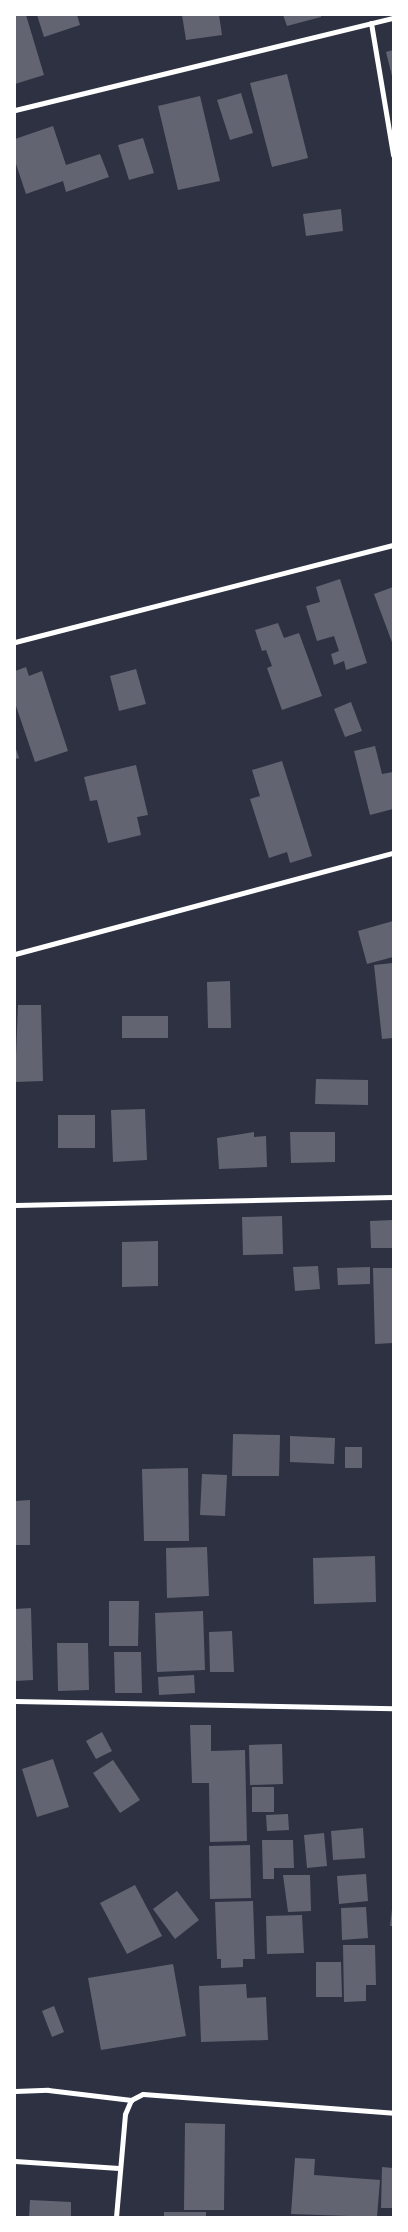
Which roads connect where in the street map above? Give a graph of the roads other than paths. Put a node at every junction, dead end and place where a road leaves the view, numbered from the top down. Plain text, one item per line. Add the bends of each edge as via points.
1 (393, 18) edge
2 (371, 23) junction
3 (15, 110) edge
4 (393, 155) edge
5 (393, 545) edge
6 (15, 642) edge
7 (393, 853) edge
8 (15, 954) edge
9 (393, 1197) edge
10 (15, 1205) edge
11 (15, 1702) edge
12 (393, 1708) edge
13 (15, 2091) edge
14 (131, 2100) junction
15 (393, 2113) edge
16 (15, 2160) edge
17 (119, 2168) junction
18 (116, 2217) edge

1 - 2 street
2 - 3 street
2 - 4 street
5 - 6 street
7 - 8 street
9 - 10 street
11 - 12 street
13 - 14 street via 48,2090
14 - 15 street via 143,2094
14 - 17 street via 125,2114
16 - 17 street
17 - 18 street

